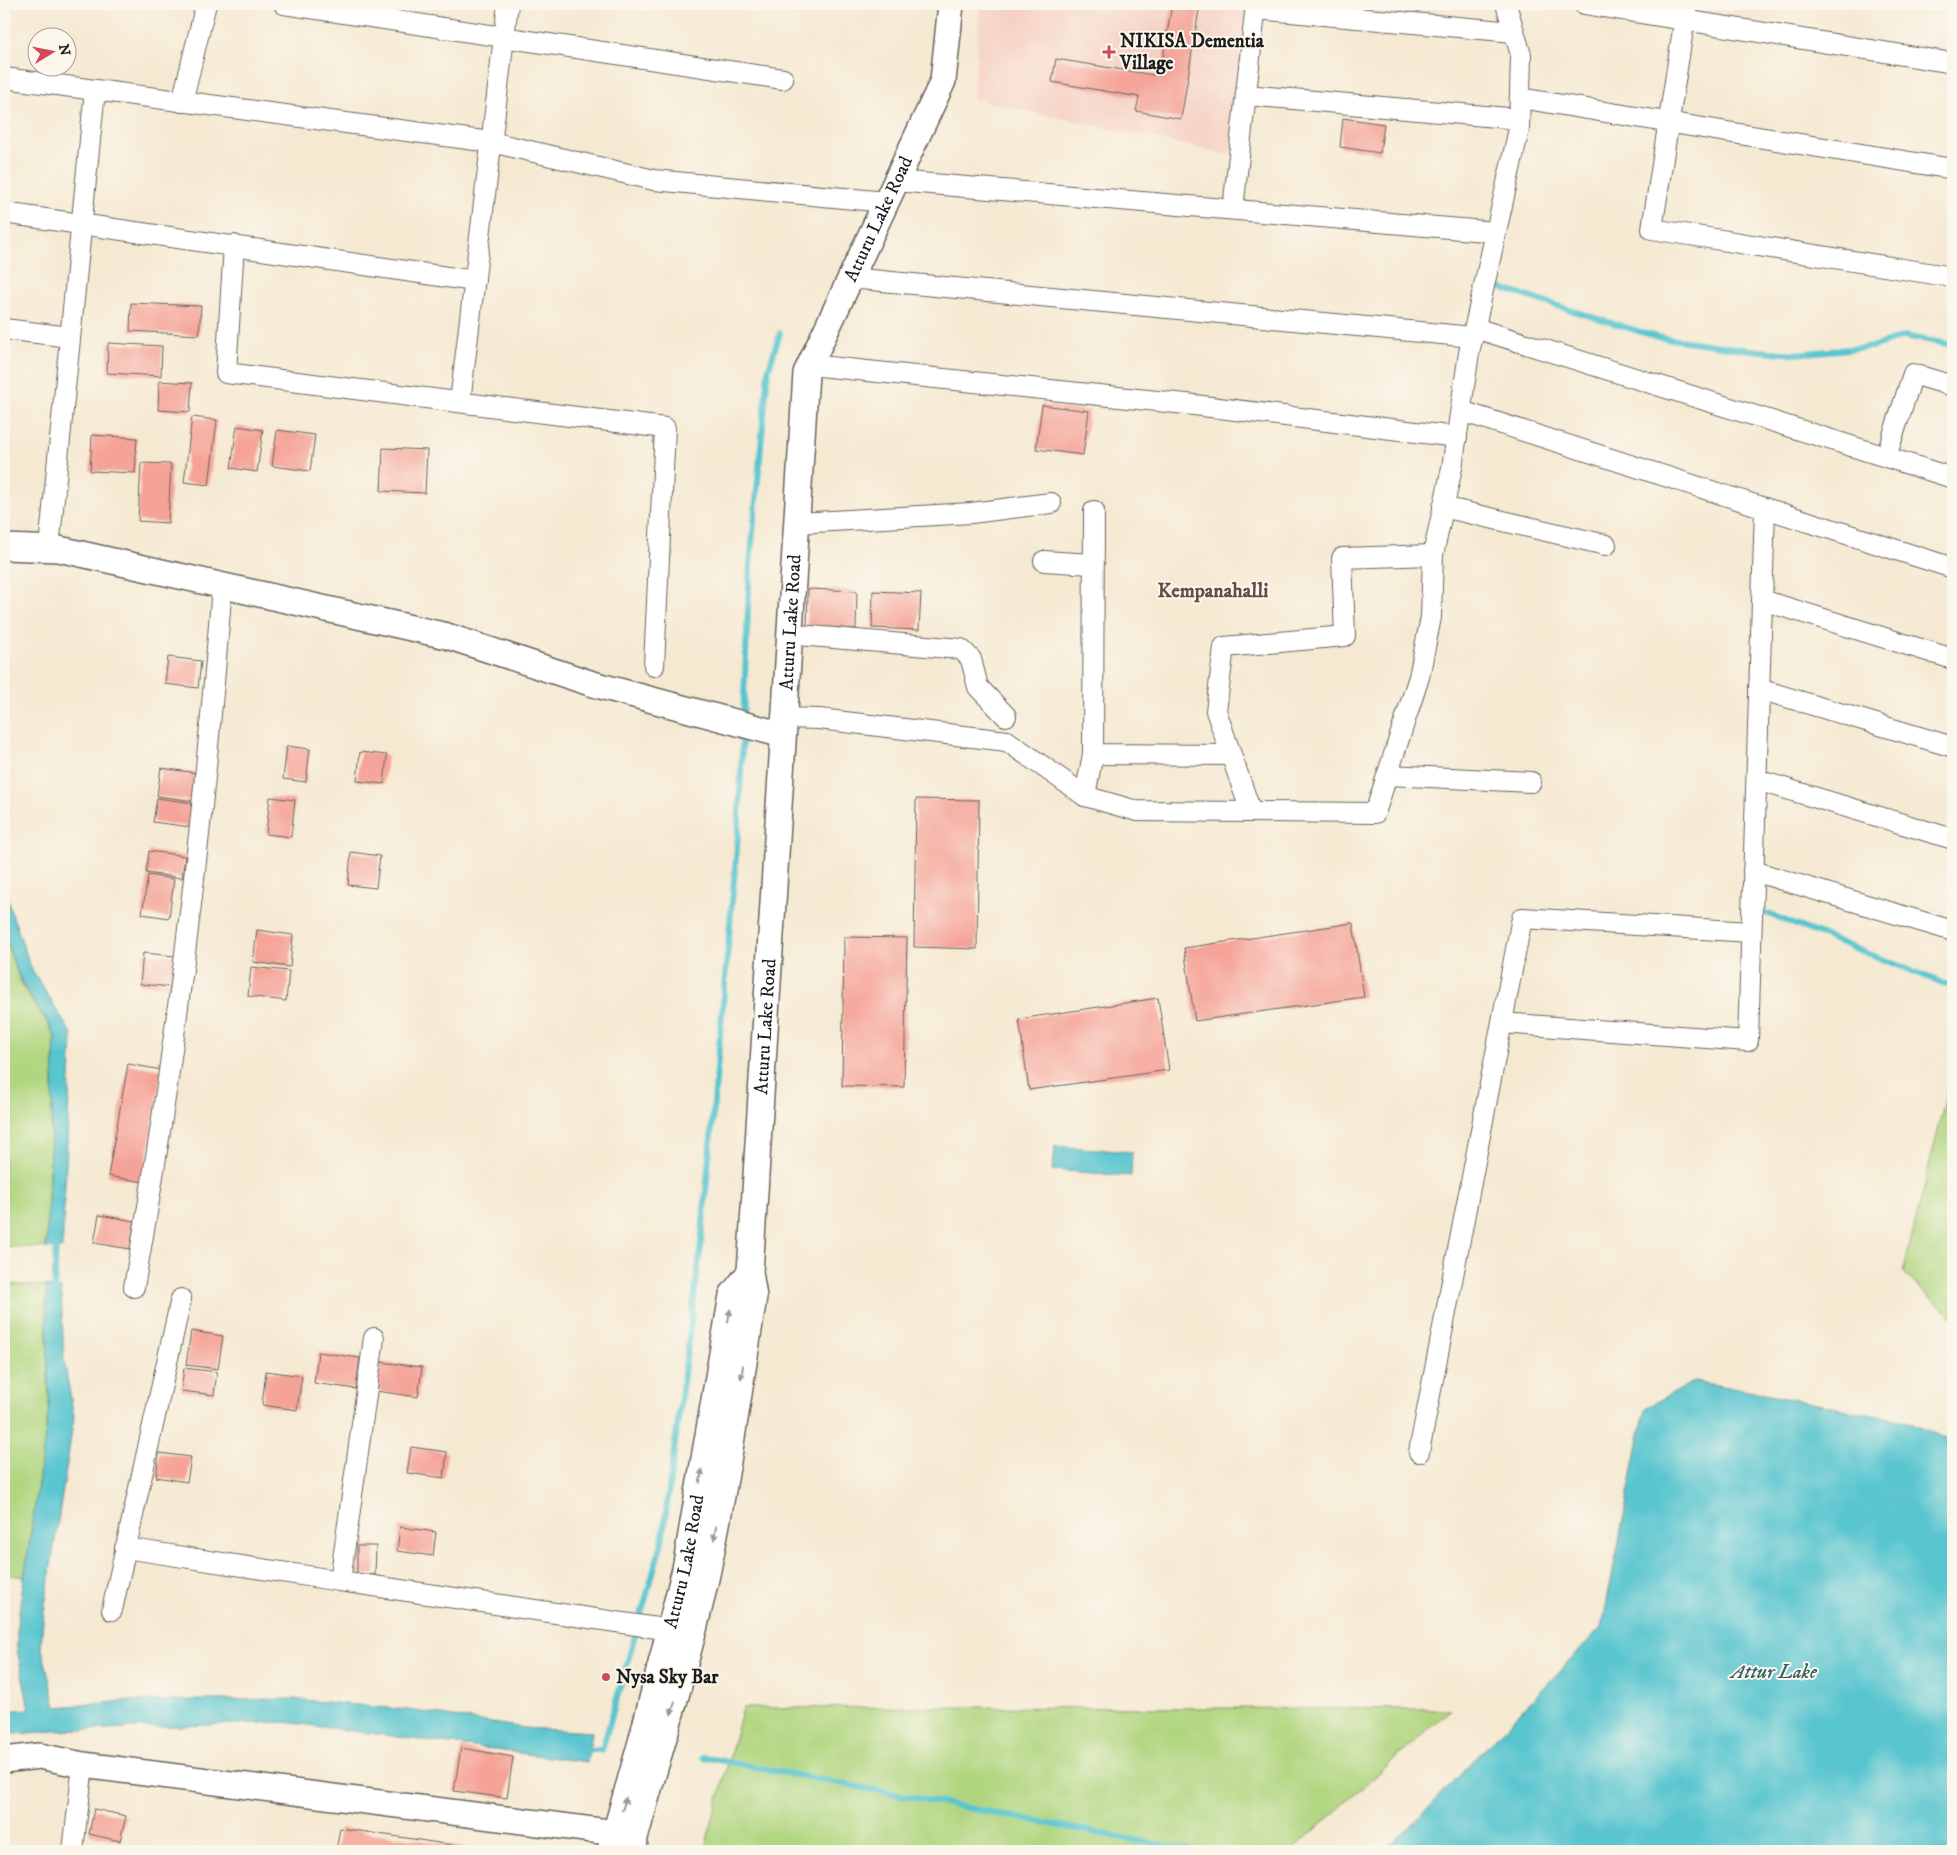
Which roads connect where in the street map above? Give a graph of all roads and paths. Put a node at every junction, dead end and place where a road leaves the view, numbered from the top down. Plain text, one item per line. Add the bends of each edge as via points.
1 (206, 4) edge
2 (284, 4) edge
3 (508, 4) edge
4 (951, 4) edge
5 (1506, 4) edge
6 (1584, 4) edge
7 (1256, 6) edge
8 (1686, 12) edge
9 (1514, 32) junction
10 (504, 38) junction
11 (1953, 63) edge
12 (4, 78) edge
13 (783, 79) dead end
14 (95, 90) junction
15 (1246, 95) junction
16 (1520, 98) junction
17 (182, 102) junction
18 (1519, 119) junction
19 (1669, 122) junction
20 (491, 142) junction
21 (1953, 169) edge
22 (891, 191) junction
23 (1233, 208) junction
24 (4, 213) edge
25 (81, 224) junction
26 (1496, 232) junction
27 (234, 245) junction
28 (1953, 277) edge
29 (850, 278) junction
30 (474, 281) junction
31 (4, 329) edge
32 (1474, 333) junction
33 (70, 337) junction
34 (810, 365) junction
35 (1953, 386) edge
36 (460, 402) junction
37 (1461, 411) junction
38 (1457, 438) junction
39 (1886, 457) junction
40 (1953, 478) edge
41 (1051, 503) dead end
42 (1444, 507) junction
43 (1765, 508) junction
44 (1094, 511) dead end
45 (796, 523) junction
46 (1606, 545) dead end
47 (4, 547) edge
48 (49, 548) junction
49 (1433, 555) junction
50 (1044, 561) dead end
51 (1092, 564) junction
52 (1953, 568) edge
53 (222, 586) junction
54 (1762, 600) junction
55 (799, 635) dead end
56 (1953, 659) edge
57 (654, 666) dead end
58 (1759, 690) junction
59 (1006, 716) dead end
60 (784, 726) junction
61 (1953, 747) edge
62 (1093, 754) junction
63 (1231, 756) junction
64 (1388, 775) junction
65 (1756, 780) junction
66 (1531, 782) dead end
67 (1085, 796) junction
68 (1251, 812) junction
69 (1953, 839) edge
70 (1753, 871) junction
71 (1953, 931) edge
72 (1751, 932) junction
73 (1502, 1023) junction
74 (134, 1287) dead end
75 (181, 1299) dead end
76 (374, 1338) dead end
77 (1419, 1452) dead end
78 (124, 1548) junction
79 (340, 1581) junction
80 (112, 1610) dead end
81 (681, 1632) junction
82 (4, 1760) edge
83 (83, 1765) junction
84 (613, 1842) edge
85 (72, 1851) edge
86 (634, 1851) edge

1 - 17 street
2 - 10 street
3 - 10 street
4 - 22 street, Atturu Lake Road via 942,81
5 - 9 street
6 - 8 street
7 - 9 street
7 - 15 street
8 - 11 street
8 - 19 street
9 - 16 street via 1521,55
10 - 13 street
10 - 20 street
12 - 14 street
14 - 17 street
14 - 25 street
15 - 18 street
15 - 23 street
16 - 18 street
16 - 19 street
17 - 20 street
18 - 26 street
19 - 21 street
19 - 28 street via 1652,228
20 - 22 street via 654,180
20 - 30 street
22 - 23 street
22 - 29 street, Atturu Lake Road
23 - 26 street
24 - 25 street
25 - 27 street
25 - 33 street
26 - 32 street
27 - 30 street
27 - 36 street via 226,373
29 - 32 street
29 - 34 street, Atturu Lake Road
30 - 36 street
31 - 33 street
32 - 37 street
32 - 39 street
33 - 48 street
34 - 38 street via 1186,404
34 - 45 street, Atturu Lake Road via 806,373
35 - 39 street via 1913,374
36 - 57 street via 665,428
37 - 38 street
37 - 43 street
38 - 42 street
39 - 40 street
41 - 45 street via 971,513
42 - 46 street
42 - 49 street
43 - 52 street
43 - 54 street
44 - 51 street
45 - 60 street, Atturu Lake Road
47 - 48 street
48 - 53 street
49 - 63 street via 1342,558 1345,636 1224,647 1216,711
49 - 64 street via 1430,617 1419,677
50 - 51 street
51 - 62 street
53 - 60 street via 447,636 593,684
53 - 74 street via 209,748 175,1036
54 - 56 street
54 - 58 street
55 - 59 street via 961,648 971,659 978,687
58 - 61 street
58 - 65 street
60 - 67 street via 819,719 1007,741
60 - 81 street, Atturu Lake Road via 750,1272 732,1294 685,1568
62 - 63 street
62 - 67 street
63 - 68 street
64 - 66 street
64 - 68 street via 1376,813
65 - 69 street
65 - 70 street
67 - 68 street via 1137,811
70 - 71 street
70 - 72 street
72 - 73 street via 1522,918
72 - 73 street via 1748,1041
73 - 77 street
75 - 78 street
76 - 79 street
78 - 79 street
78 - 80 street
79 - 81 street
84 -> 81 street, Atturu Lake Road
81 -> 86 street, Atturu Lake Road
82 - 83 street via 39,1756
83 - 84 street
83 - 85 street

